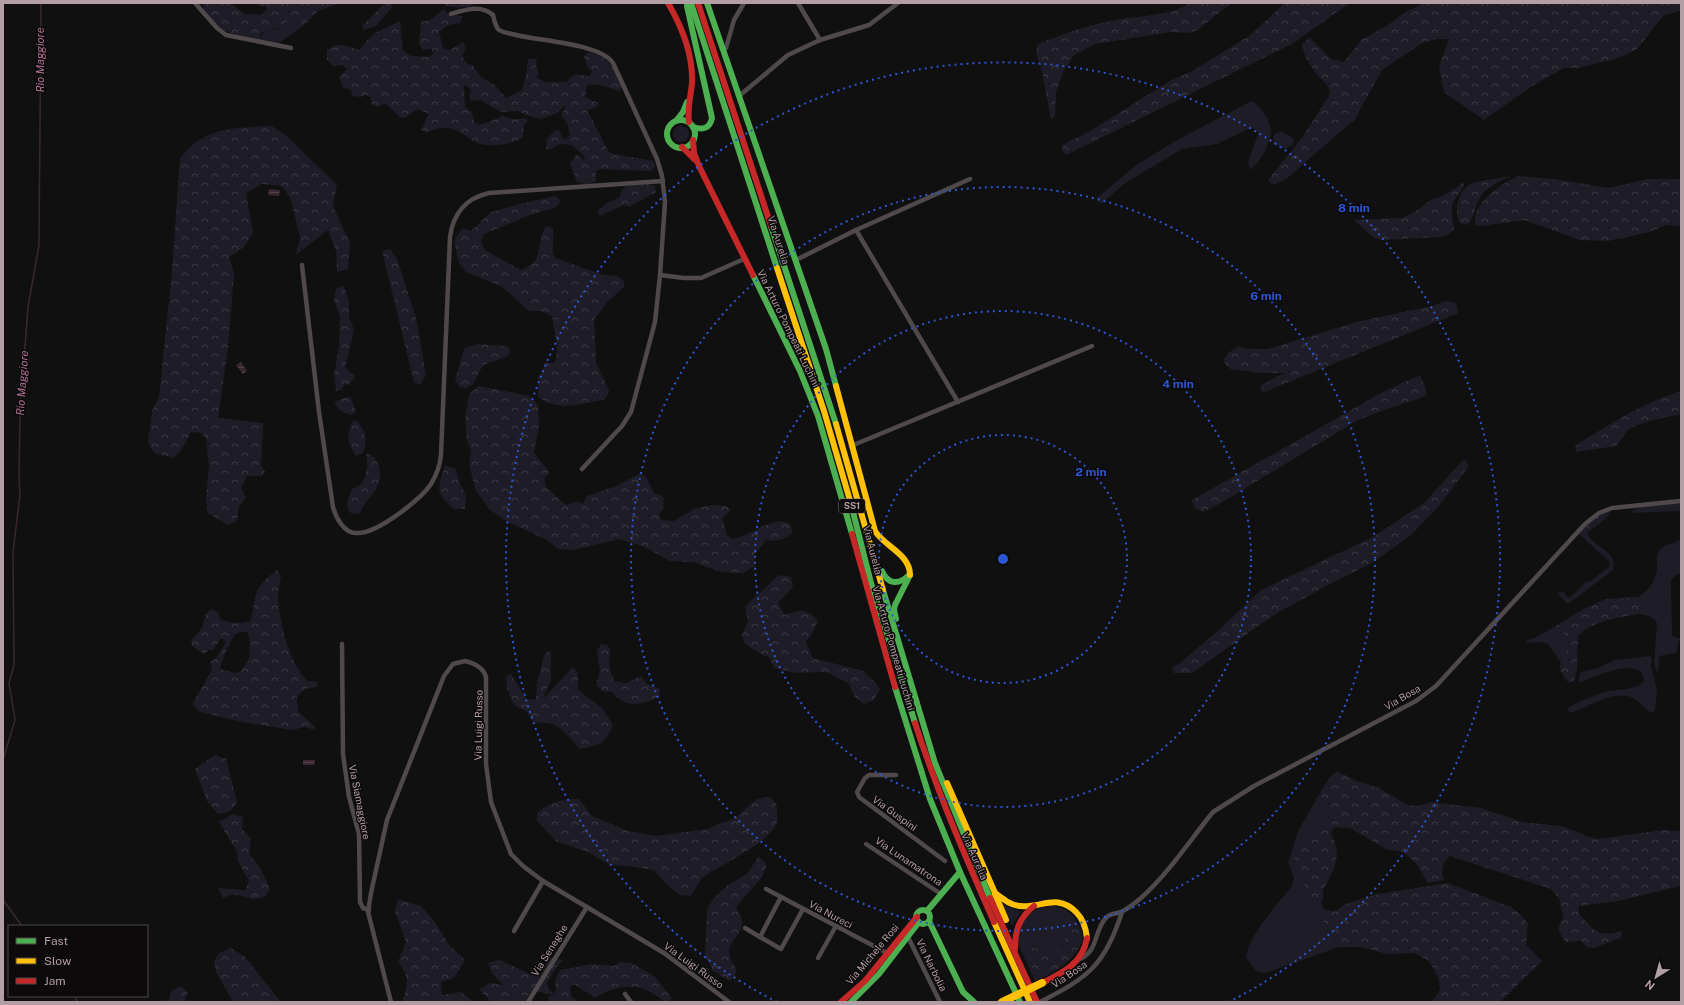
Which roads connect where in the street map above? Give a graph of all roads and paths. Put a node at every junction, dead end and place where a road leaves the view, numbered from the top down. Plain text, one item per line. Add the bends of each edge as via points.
1 (195, 3) edge
2 (668, 3) edge
3 (686, 3) edge
4 (691, 3) edge
5 (698, 3) edge
6 (707, 3) edge
7 (744, 3) edge
8 (798, 3) edge
9 (898, 3) edge
10 (451, 14) dead end
11 (820, 40) junction
12 (292, 48) dead end
13 (723, 50) junction
14 (691, 89) junction
15 (739, 96) junction
16 (676, 121) junction
17 (691, 125) junction
18 (693, 140) junction
19 (682, 147) junction
20 (699, 166) junction
21 (970, 180) dead end
22 (663, 181) junction
23 (856, 230) junction
24 (744, 259) junction
25 (796, 260) junction
26 (302, 264) dead end
27 (660, 275) junction
28 (1092, 346) dead end
29 (958, 402) junction
30 (851, 446) junction
31 (582, 468) dead end
32 (1681, 502) edge
33 (867, 536) junction
34 (910, 574) junction
35 (342, 644) dead end
36 (903, 661) junction
37 (921, 720) junction
38 (896, 775) dead end
39 (866, 844) dead end
40 (944, 861) dead end
41 (960, 872) junction
42 (543, 881) junction
43 (766, 889) dead end
44 (995, 893) junction
45 (941, 894) junction
46 (782, 897) junction
47 (1034, 906) junction
48 (586, 907) junction
49 (803, 909) junction
50 (368, 910) junction
51 (927, 911) junction
52 (1122, 912) junction
53 (918, 920) junction
54 (929, 921) junction
55 (836, 926) junction
56 (745, 928) dead end
57 (514, 931) dead end
58 (908, 936) junction
59 (760, 937) junction
60 (887, 954) junction
61 (1016, 954) junction
62 (818, 958) dead end
63 (1079, 960) junction
64 (625, 994) dead end
65 (390, 1002) edge
66 (528, 1002) edge
67 (631, 1002) edge
68 (729, 1002) edge
69 (841, 1002) edge
70 (851, 1002) edge
71 (940, 1002) edge
72 (974, 1002) edge
73 (1001, 1002) edge
74 (1020, 1002) edge
75 (1030, 1002) edge
76 (1037, 1002) edge
77 (1040, 1002) edge

1 - 12 street via 226,35
2 - 14 main road via 680,23 687,43 692,69
3 - 17 main road via 712,118 711,124 706,128 700,129
4 - 75 main road, Via Aurelia / SS1 via 824,411 871,583 932,775 963,854
5 - 33 main road, Via Aurelia / SS1 via 836,424
6 - 13 main road
7 - 13 street via 734,20 726,48
8 - 11 street
9 - 11 street via 869,25
10 - 22 street via 467,9 484,10 492,15 497,27 502,31 595,50 609,58 657,159
11 - 15 street via 796,50 781,60
13 - 15 main road
14 - 16 main road via 683,112
14 - 17 main road via 688,112
15 - 25 main road
16 - 17 main road
16 - 19 main road via 667,130 668,138 673,145
17 - 18 main road
18 - 19 main road
18 - 20 main road, Via Arturo Pompeati Luchini
19 - 20 main road, Via Arturo Pompeati Luchini
20 - 24 main road, Via Arturo Pompeati Luchini
21 - 23 street
22 - 26 street via 489,193 473,199 461,209 455,218 450,237 439,468 431,484 420,496 389,520 356,534 346,529 334,510 319,412
22 - 27 street via 665,202
23 - 25 street
23 - 29 street
24 - 27 street via 701,278
24 - 41 main road, Via Arturo Pompeati Luchini via 800,371 818,416 909,738 931,802
25 - 30 main road via 828,353
27 - 31 street via 655,322 631,412 622,426
28 - 29 street
29 - 30 street
30 - 34 main road via 876,533 884,544 906,559
32 - 52 street, Via Bosa via 1612,508 1599,513 1436,686 1425,695 1221,806 1160,879
33 - 34 main road via 875,549 887,581 899,582
33 - 36 main road, Via Aurelia / SS1
34 - 36 main road via 894,608
35 - 50 street, Via Siamaggiore via 344,760 349,797 359,834 360,902 363,908
36 - 37 main road, Via Aurelia / SS1
37 - 44 main road
37 - 61 main road, Via Aurelia / SS1 via 949,802
38 - 40 street, Via Guspini via 869,775 857,792 858,797
39 - 45 street, Via Lunamatrona
41 - 45 main road
41 - 74 main road, Via Arturo Pompeati Luchini
42 - 48 street, Via Luigi Russo
42 - 50 street, Via Luigi Russo via 513,856 495,814 486,764 486,677 480,668 462,661 450,666 444,676 387,820
42 - 57 street
43 - 46 street, Via Nureci
44 - 47 main road via 1014,905
44 - 61 main road
45 - 51 main road
46 - 49 street, Via Nureci
46 - 59 street
47 - 61 main road via 1026,912 1017,926
47 - 63 main road via 1058,902 1078,914 1087,936
48 - 66 street, Via Seneghe
48 - 68 street, Via Luigi Russo via 664,953
49 - 55 street, Via Nureci
49 - 59 street via 781,949
50 - 65 street, Via Luigi Russo
51 - 53 main road via 919,911
51 - 54 main road
52 - 63 street, Via Bosa via 1105,918 1092,950
52 - 77 street, Via Bosa via 1109,945 1093,969 1073,984
53 - 54 main road via 923,923
53 - 58 main road, Via Michele Rosi
53 - 60 main road, Via Michele Rosi
54 - 72 main road via 963,992
55 - 60 street, Via Nureci
55 - 62 street
56 - 59 street
58 - 70 main road, Via Michele Rosi
58 - 71 street, Via Narbolia
60 - 69 main road, Via Michele Rosi via 858,988
61 - 76 main road, Via Aurelia / SS1
63 - 73 main road, bridge via 1069,970
64 - 67 street

